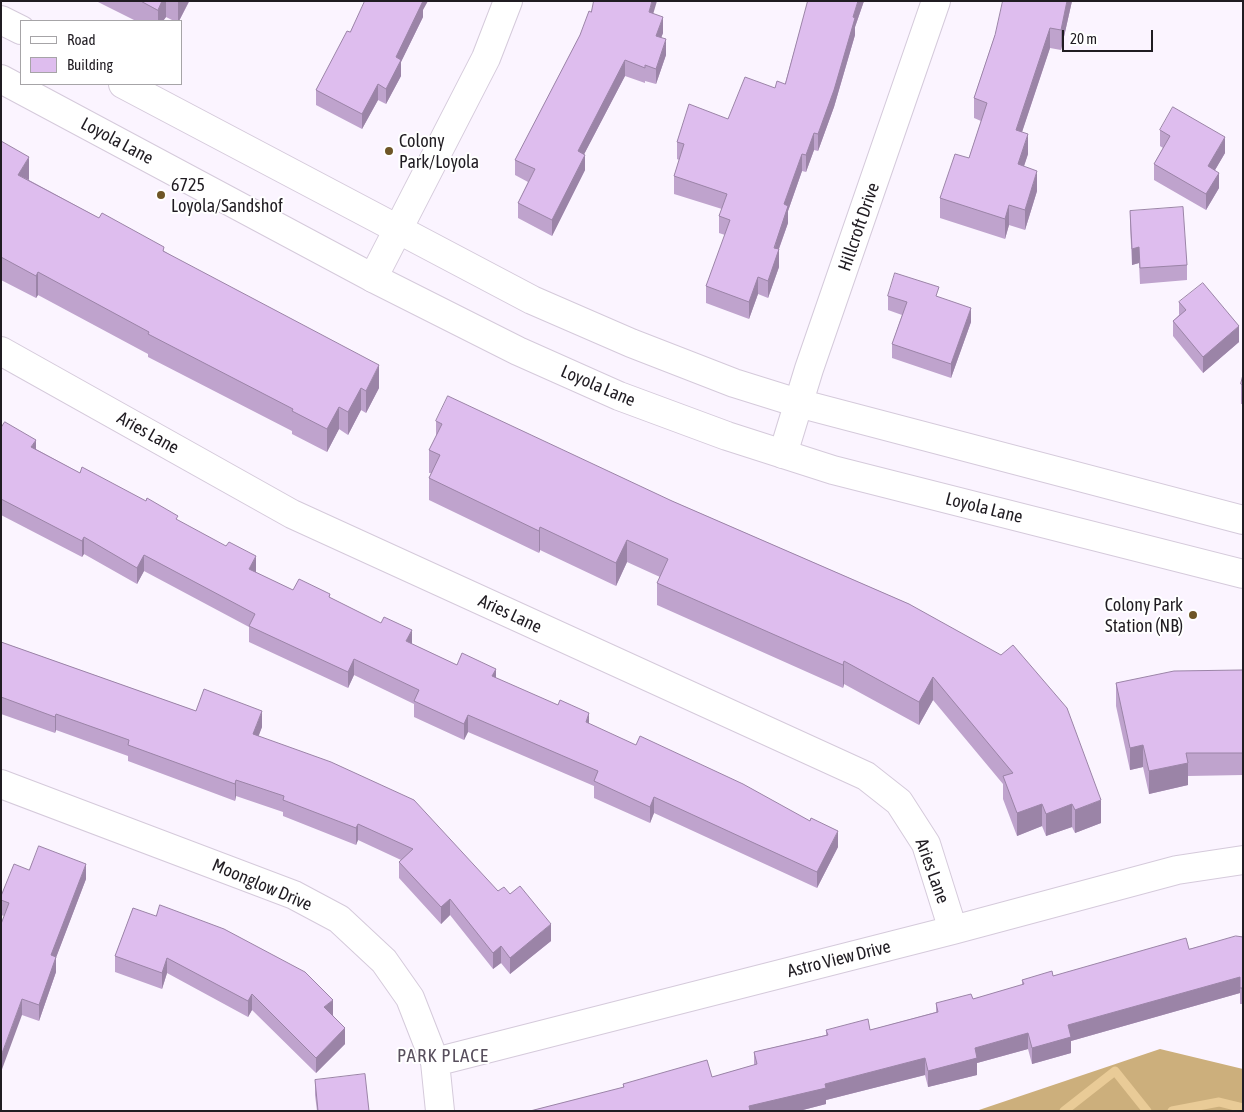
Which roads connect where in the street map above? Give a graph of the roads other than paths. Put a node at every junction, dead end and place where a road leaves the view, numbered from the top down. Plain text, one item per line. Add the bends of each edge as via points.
1 (508, 1) edge
2 (936, 1) edge
3 (1, 20) edge
4 (20, 30) edge
5 (1, 78) edge
6 (125, 85) edge
7 (397, 228) junction
8 (373, 278) junction
9 (1, 351) edge
10 (798, 403) junction
11 (783, 454) junction
12 (1243, 520) edge
13 (1243, 574) edge
14 (1, 784) edge
15 (1243, 860) edge
16 (953, 930) junction
17 (435, 1062) junction
18 (440, 1111) edge

1 - 7 street via 486,58
2 - 10 street, Hillcroft Drive
3 - 4 street
5 - 8 street, Loyola Lane
6 - 7 street
7 - 8 street
7 - 10 street via 541,304 734,383
8 - 11 street, Loyola Lane via 619,396
9 - 16 street, Aries Lane via 292,514 866,776 899,802 926,844
10 - 11 street, Hillcroft Drive
10 - 12 street
11 - 13 street, Loyola Lane via 834,470
14 - 17 street, Moonglow Drive via 294,894 339,919 384,961 410,998
15 - 16 street, Astro View Drive via 1177,870
16 - 17 street, Astro View Drive
17 - 18 street, Moonglow Drive

